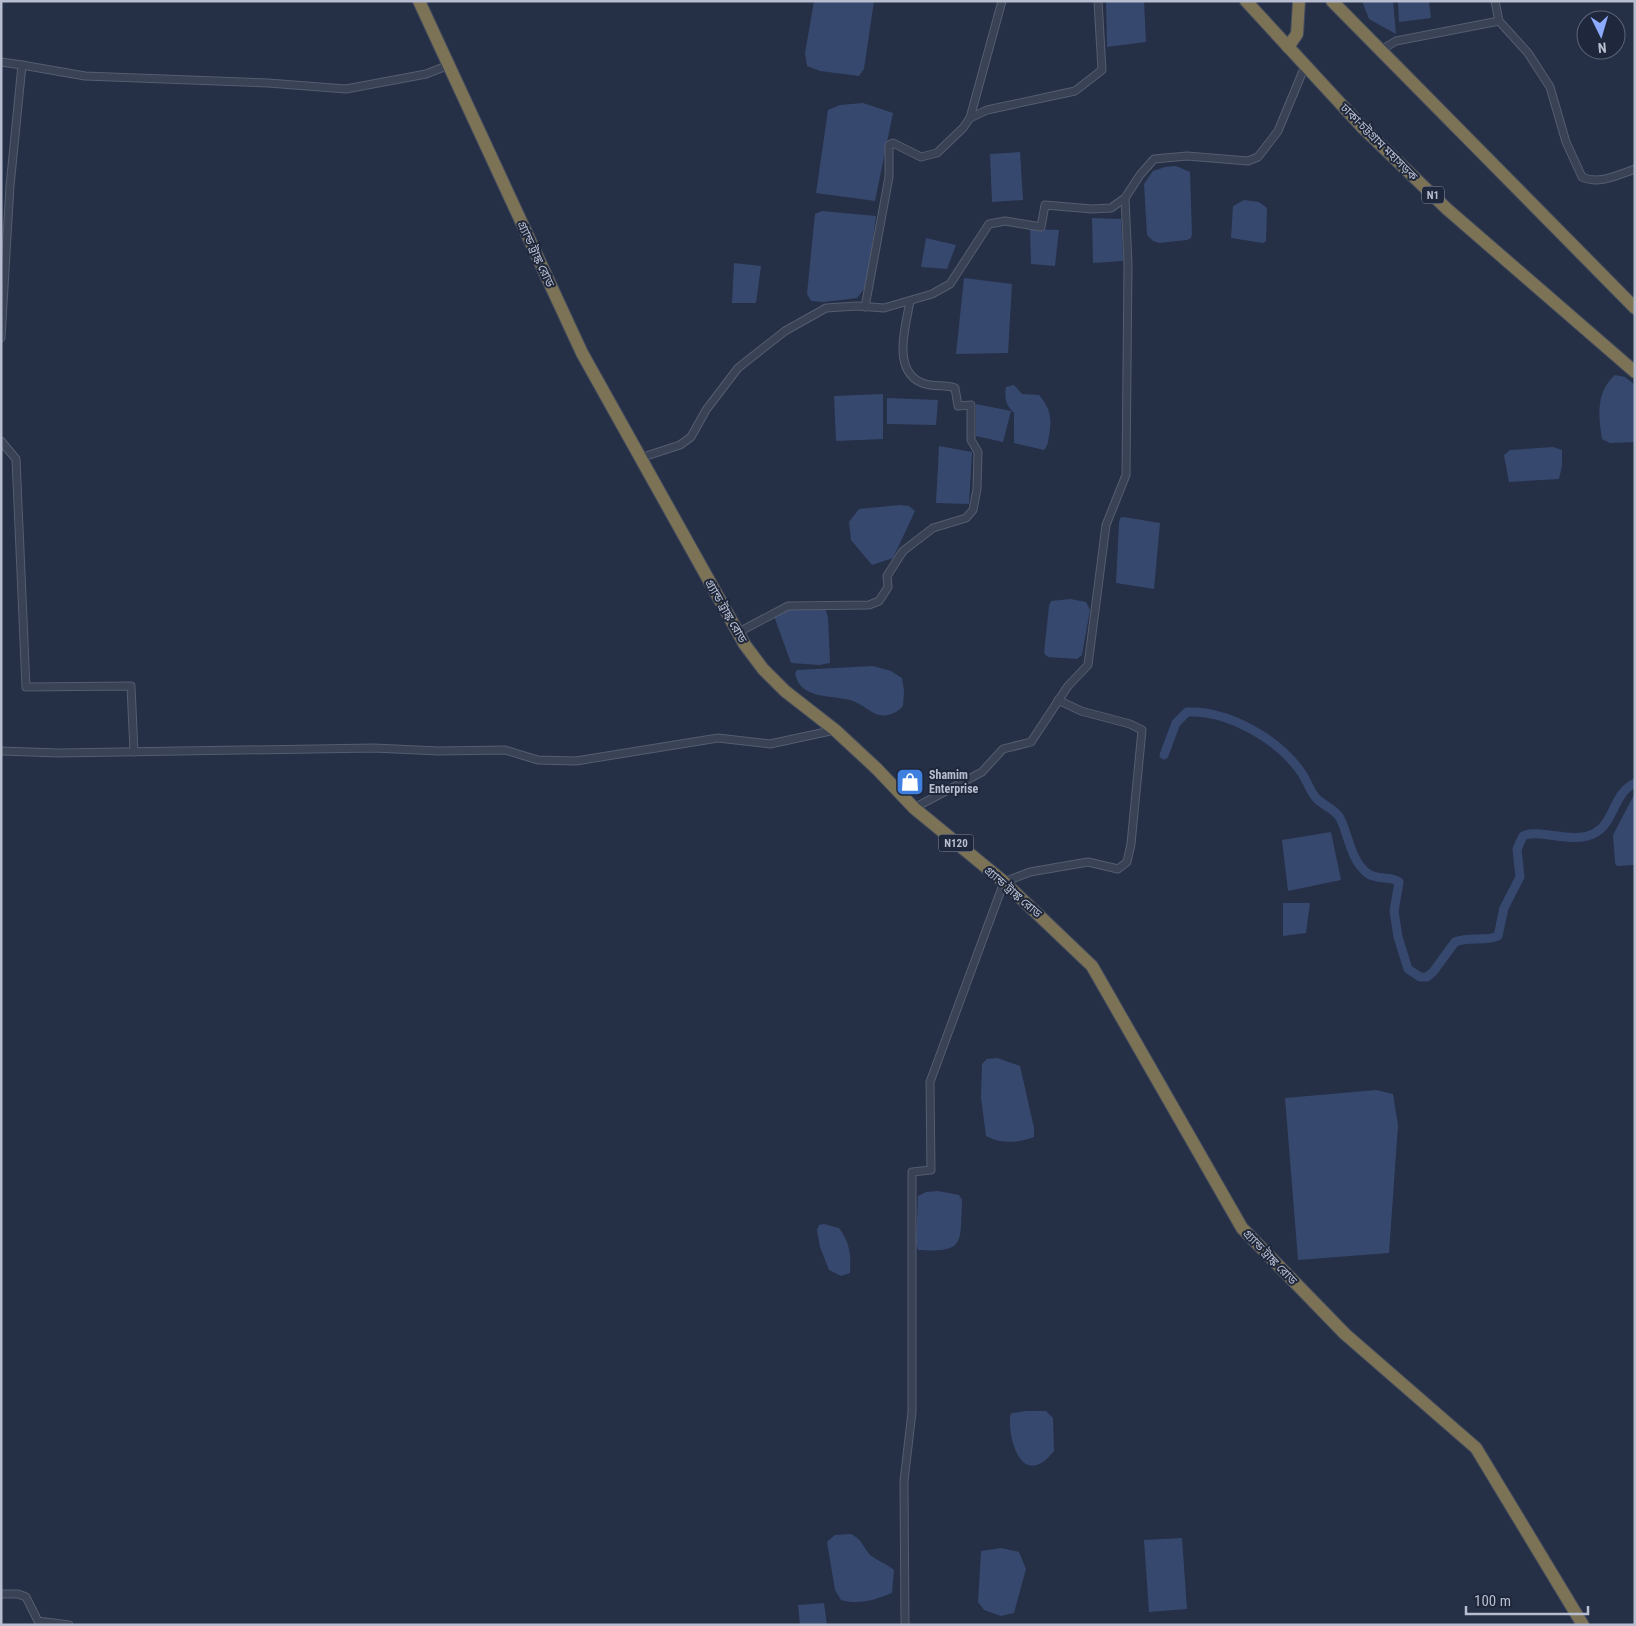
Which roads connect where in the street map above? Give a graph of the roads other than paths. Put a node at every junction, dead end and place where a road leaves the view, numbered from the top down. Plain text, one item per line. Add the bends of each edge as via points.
1 (419, 1) edge
2 (1002, 1) edge
3 (1098, 1) edge
4 (1246, 1) edge
5 (1299, 1) edge
6 (1332, 1) edge
7 (1495, 1) edge
8 (1499, 21) junction
9 (1288, 47) junction
10 (1381, 50) junction
11 (1, 62) edge
12 (22, 65) junction
13 (449, 65) junction
14 (1306, 66) junction
15 (970, 118) junction
16 (1635, 170) edge
17 (1125, 198) junction
18 (910, 301) junction
19 (866, 307) junction
20 (1634, 308) edge
21 (1, 338) edge
22 (1635, 372) edge
23 (1, 442) edge
24 (640, 458) junction
25 (736, 633) junction
26 (1058, 700) junction
27 (835, 730) junction
28 (1, 751) edge
29 (134, 752) junction
30 (914, 808) junction
31 (1004, 882) junction
32 (1, 1594) edge
33 (69, 1625) edge
34 (905, 1625) edge
35 (1583, 1625) edge

1 - 13 highway, গ্র্যান্ড ট্রাঙ্ক রোড / N120
2 - 15 street
3 - 15 street via 1102,70 1075,90 994,108
4 - 9 highway, ঢাকা-চট্টগ্রাম মহাসড়ক / N1
5 - 9 highway via 1297,34
6 - 10 highway
7 - 8 street
8 - 10 street via 1396,41
8 - 16 street via 1528,53 1550,87 1566,142 1582,177 1590,181 1601,180
9 - 14 highway, ঢাকা-চট্টগ্রাম মহাসড়ক / N1
10 - 20 highway
11 - 12 street
12 - 13 street via 85,76 346,89 426,74
12 - 21 street via 10,186
13 - 24 highway, গ্র্যান্ড ট্রাঙ্ক রোড / N120 via 582,354
14 - 17 street via 1278,131 1258,157 1248,161 1187,156 1154,159
14 - 22 highway, ঢাকা-চট্টগ্রাম মহাসড়ক / N1 via 1363,128 1447,209
15 - 19 street via 937,153 921,157 893,143 889,146 889,177
17 - 18 street via 1111,208 1045,205 1041,227 1005,221 989,224 950,284
17 - 26 street via 1128,264 1126,475 1106,525 1088,665
18 - 19 street via 884,308
18 - 25 street via 903,342 904,361 910,374 921,383 955,388 958,406 971,405 971,440 978,452 973,510 966,518 933,528 903,551 887,576 888,587 879,601 869,605 788,606
19 - 24 street via 826,308 785,331 738,368 706,410 691,437 680,445
23 - 29 street via 16,458 26,687 131,686
24 - 25 highway, গ্র্যান্ড ট্রাঙ্ক রোড / N120
25 - 27 highway, গ্র্যান্ড ট্রাঙ্ক রোড / N120 via 763,669 785,691
26 - 30 street via 1030,742 1003,749 982,772
26 - 31 street via 1081,711 1142,730 1131,844 1126,862 1118,869 1088,862 1069,865 1030,872
27 - 29 street via 770,744 718,738 576,761 538,760 506,750 374,748
27 - 30 highway, গ্র্যান্ড ট্রাঙ্ক রোড / N120
28 - 29 street
30 - 31 highway, গ্র্যান্ড ট্রাঙ্ক রোড / N120
31 - 34 street via 930,1082 931,1170 912,1172 912,1412 904,1481
31 - 35 highway, গ্র্যান্ড ট্রাঙ্ক রোড / N120 via 1092,966 1242,1228 1345,1334 1476,1448
32 - 33 street via 26,1597 38,1620

